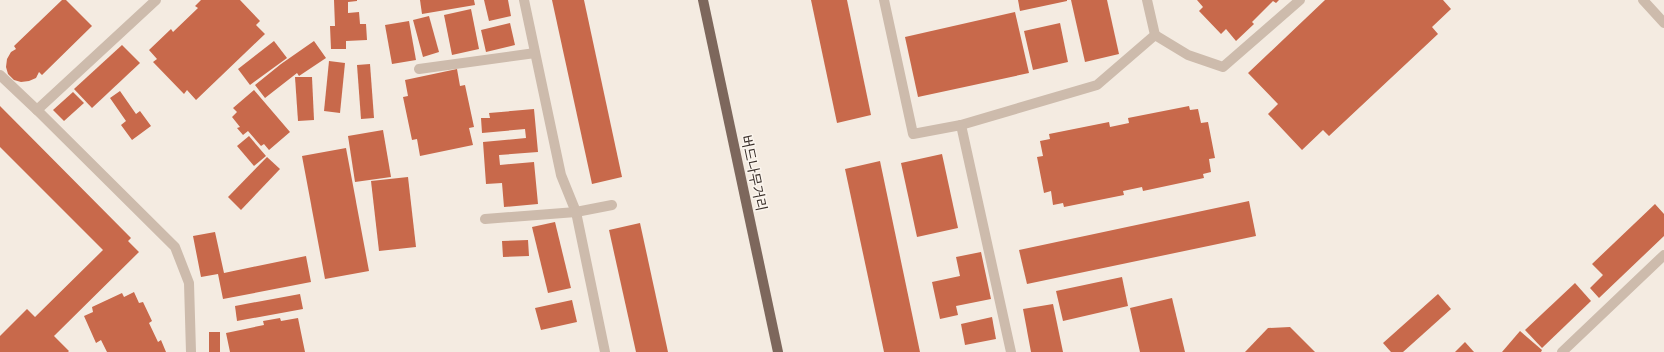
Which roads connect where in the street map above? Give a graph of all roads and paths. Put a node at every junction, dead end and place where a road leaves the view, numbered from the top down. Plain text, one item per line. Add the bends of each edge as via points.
1 (156, 0) edge
2 (524, 0) edge
3 (703, 0) edge
4 (884, 0) edge
5 (1147, 0) edge
6 (1300, 0) edge
7 (1643, 0) edge
8 (1664, 23) edge
9 (1155, 35) junction
10 (535, 53) junction
11 (419, 69) dead end
12 (0, 75) edge
13 (37, 110) junction
14 (961, 125) junction
15 (612, 205) dead end
16 (576, 212) junction
17 (485, 219) dead end
18 (1664, 255) edge
19 (191, 352) edge
20 (605, 352) edge
21 (778, 352) edge
22 (1011, 352) edge
23 (1562, 352) edge

1 - 13 street
2 - 10 street
3 - 21 main road, 버드나무거리
4 - 14 street via 913,134
5 - 9 street
6 - 9 street via 1223,67 1188,55
7 - 8 street
9 - 14 street via 1097,85
10 - 11 street
10 - 16 street via 561,175
12 - 13 street
13 - 19 street via 175,248 189,283
14 - 22 street
15 - 16 street
16 - 17 street
16 - 20 street
18 - 23 street

